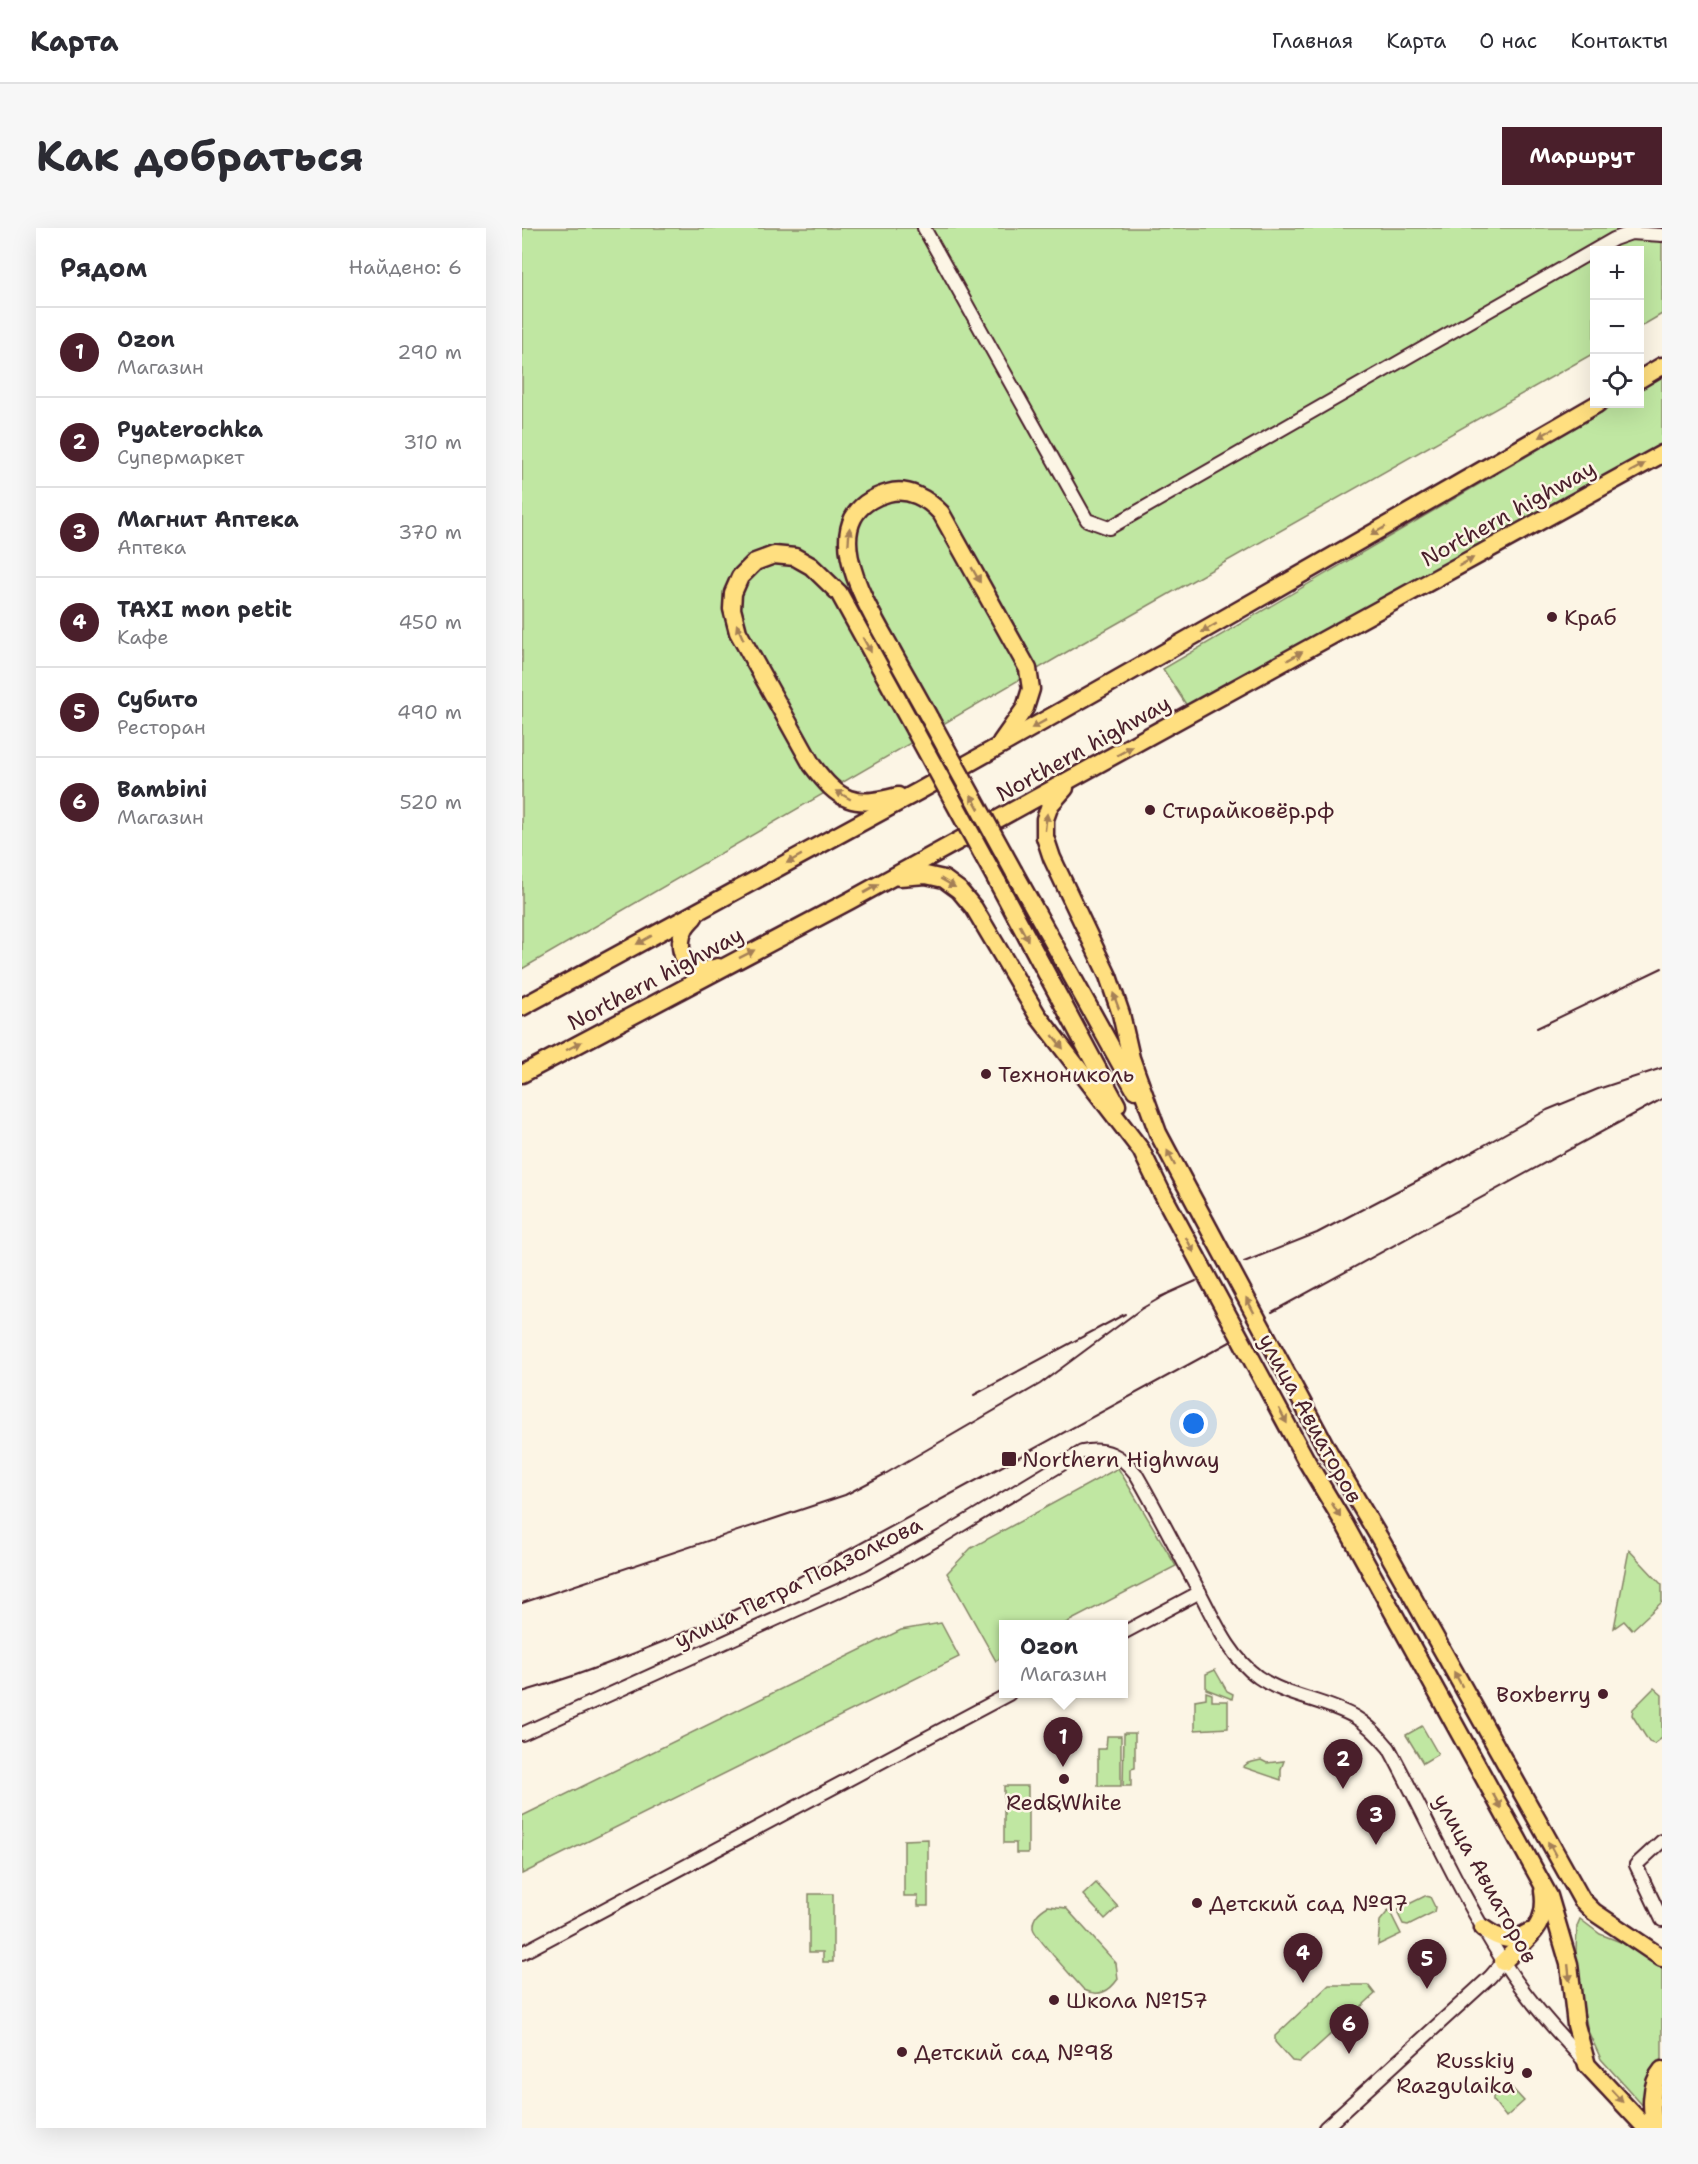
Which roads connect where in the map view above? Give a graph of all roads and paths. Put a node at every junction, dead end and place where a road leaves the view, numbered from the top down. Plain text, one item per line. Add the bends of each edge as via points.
1 (924, 228) edge
2 (1662, 235) edge
3 (1662, 366) edge
4 (1644, 377) edge
5 (1590, 408) edge
6 (1662, 454) edge
7 (997, 747) junction
8 (1073, 779) junction
9 (919, 791) junction
10 (892, 878) junction
11 (696, 914) junction
12 (726, 965) junction
13 (522, 1007) edge
14 (522, 1074) edge
15 (1158, 1133) junction
16 (1141, 1150) junction
17 (1200, 1592) junction
18 (1128, 1630) edge
19 (1001, 1698) edge
20 (522, 1734) edge
21 (1377, 1734) joint
22 (1662, 1841) edge
23 (1541, 1881) junction
24 (1662, 1920) edge
25 (1537, 1926) junction
26 (1483, 1928) junction
27 (522, 1953) edge
28 (1662, 1958) edge
29 (1503, 1962) junction
30 (1587, 2065) junction
31 (1662, 2070) edge
32 (1325, 2128) edge
33 (1646, 2128) edge
34 (1656, 2128) edge

1 - 2 street via 1087,520 1109,528 1614,239 1631,232
3 - 4 main road
5 -> 7 main road, Northern highway
8 -> 6 main road, Northern highway
7 - 9 main road, Northern highway
15 -> 7 main road, bridge via 860,593 849,554 848,530 857,510 875,497 894,492 914,494 931,502 1028,669 1031,689 1025,708
8 - 10 main road, Northern highway
15 -> 8 main road, улица Авиаторов via 1108,976 1045,837 1050,805
9 -> 11 main road, Northern highway
9 -> 16 main road, bridge via 871,802 855,801 839,795 812,765 738,632 732,609 733,592 740,577 755,562 774,555 795,557 811,566 839,593
12 -> 10 main road, Northern highway
10 -> 16 main road, улица Авиаторов via 926,875 944,879 959,890 974,908 1038,1016
11 - 12 main road via 680,940 686,961 693,968 704,970
11 -> 13 main road, Northern highway
14 -> 12 main road, Northern highway
28 -> 15 main road, улица Авиаторов, bridge via 1582,1900 1327,1449
16 -> 23 main road, улица Авиаторов, bridge via 1306,1460
17 - 18 street
17 - 20 street, улица Петра Подзолкова via 1136,1474 1116,1455 1095,1449 1082,1452 869,1577
17 - 21 street, улица Петра Подзолкова via 1231,1649 1258,1676 1356,1717
19 - 27 street
21 - 26 street, улица Авиаторов via 1394,1758
22 - 24 street via 1636,1865
23 - 25 main road via 1544,1906
23 -> 30 main road, улица Авиаторов via 1556,1916 1569,1964 1575,2016
25 - 26 main road via 1512,1940 1496,1937
25 - 29 main road via 1532,1936
26 - 29 street, улица Авиаторов
29 - 30 street, улица Авиаторов
29 - 32 street
30 -> 33 main road, улица Авиаторов
31 - 34 main road via 1652,2099

